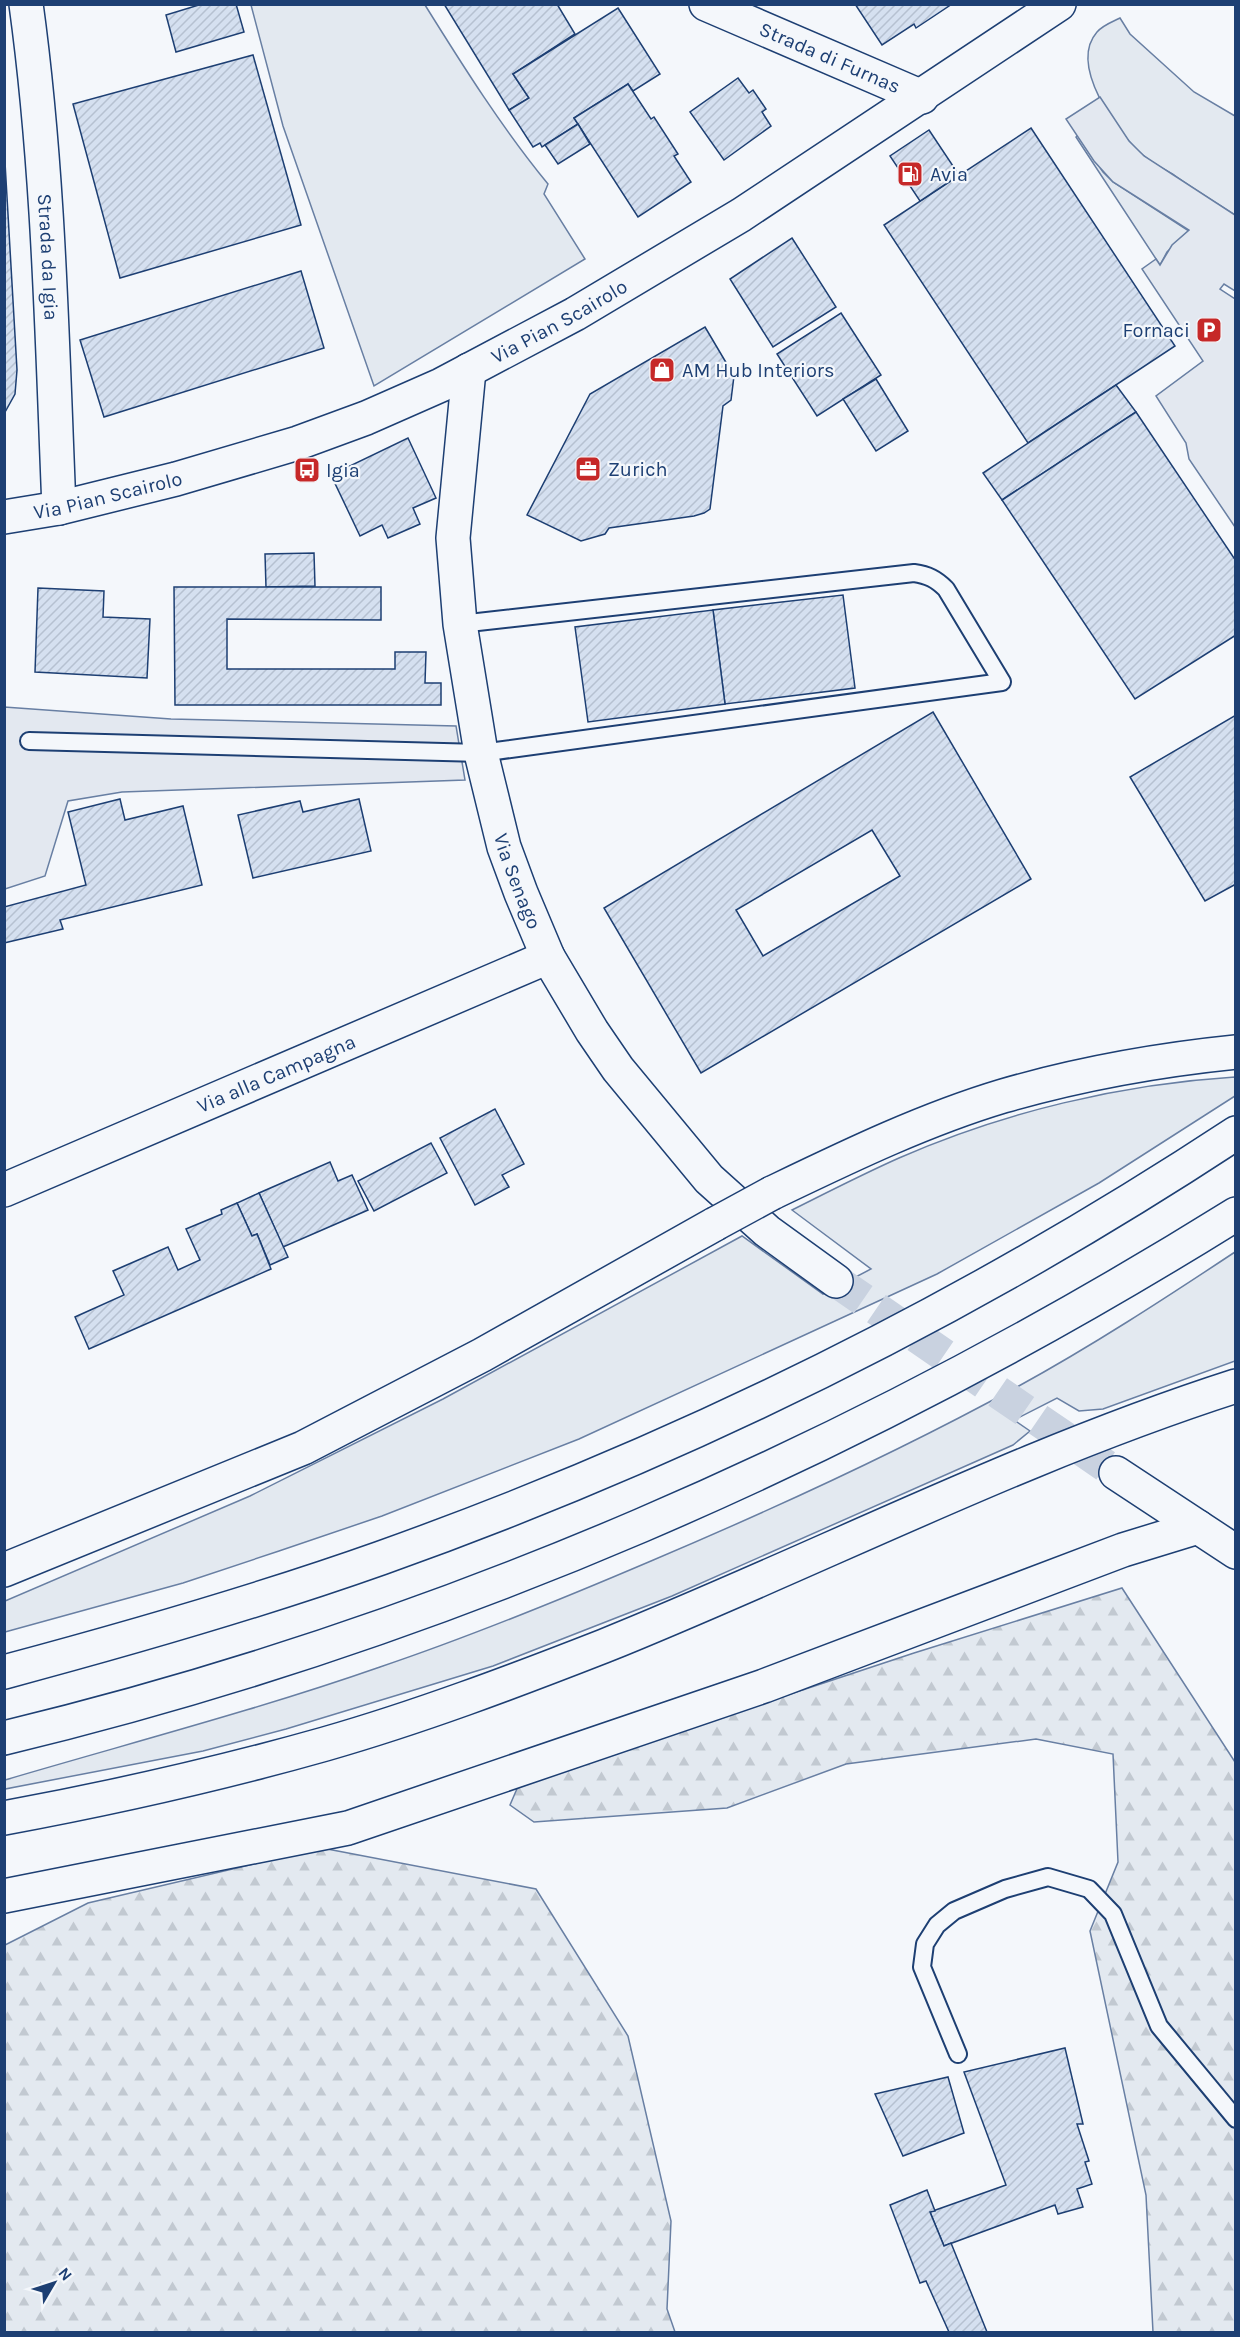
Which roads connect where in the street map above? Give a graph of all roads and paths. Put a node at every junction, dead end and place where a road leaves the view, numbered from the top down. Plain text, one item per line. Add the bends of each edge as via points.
1 (26, 4) edge
2 (706, 4) edge
3 (1059, 4) edge
4 (922, 96) junction
5 (469, 370) junction
6 (59, 508) junction
7 (4, 517) edge
8 (460, 624) junction
9 (28, 741) dead end
10 (481, 753) junction
11 (548, 957) junction
12 (1236, 1052) edge
13 (1224, 1141) edge
14 (4, 1190) edge
15 (1234, 1215) edge
16 (836, 1281) tunnel mouth
17 (1236, 1386) edge
18 (1116, 1473) tunnel mouth
19 (1198, 1527) junction
20 (1236, 1552) edge
21 (4, 1570) edge
22 (4, 1672) edge
23 (4, 1738) edge
24 (4, 1818) edge
25 (4, 1896) edge
26 (958, 2054) dead end
27 (1236, 2119) edge

1 - 6 main road, Strada da Igia via 37,79
2 - 4 main road, Strada di Furnas
3 - 4 main road, Via Pian Scairolo
4 - 5 main road, Via Pian Scairolo via 741,215 575,314
5 - 6 main road, Via Pian Scairolo via 366,418 298,443
5 - 8 main road, Via Senago via 453,538
6 - 7 main road, Via Pian Scairolo
8 - 10 main road, Via Senago
8 - 10 lane via 914,573 938,580 946,589 1002,682
9 - 10 lane
10 - 11 main road, Via Senago via 504,847
11 - 14 main road, Via alla Campagna
11 - 16 main road, Via Senago via 618,1069 709,1179 767,1231
12 - 21 main road, bridge via 1094,1074 1002,1096 910,1129 772,1193 482,1355 303,1448
13 - 22 main road via 1077,1232 911,1324 733,1414 558,1490 382,1557 286,1590
15 - 23 main road via 1112,1290 946,1382 660,1518 384,1625 197,1685
17 - 24 main road via 1055,1451 692,1609 513,1681 328,1743 242,1767
18 - 19 main road
19 - 20 main road
19 - 25 main road via 1123,1550 764,1686 348,1828
26 - 27 lane via 922,1967 925,1944 937,1925 954,1911 1005,1889 1048,1877 1089,1889 1113,1914 1159,2026

